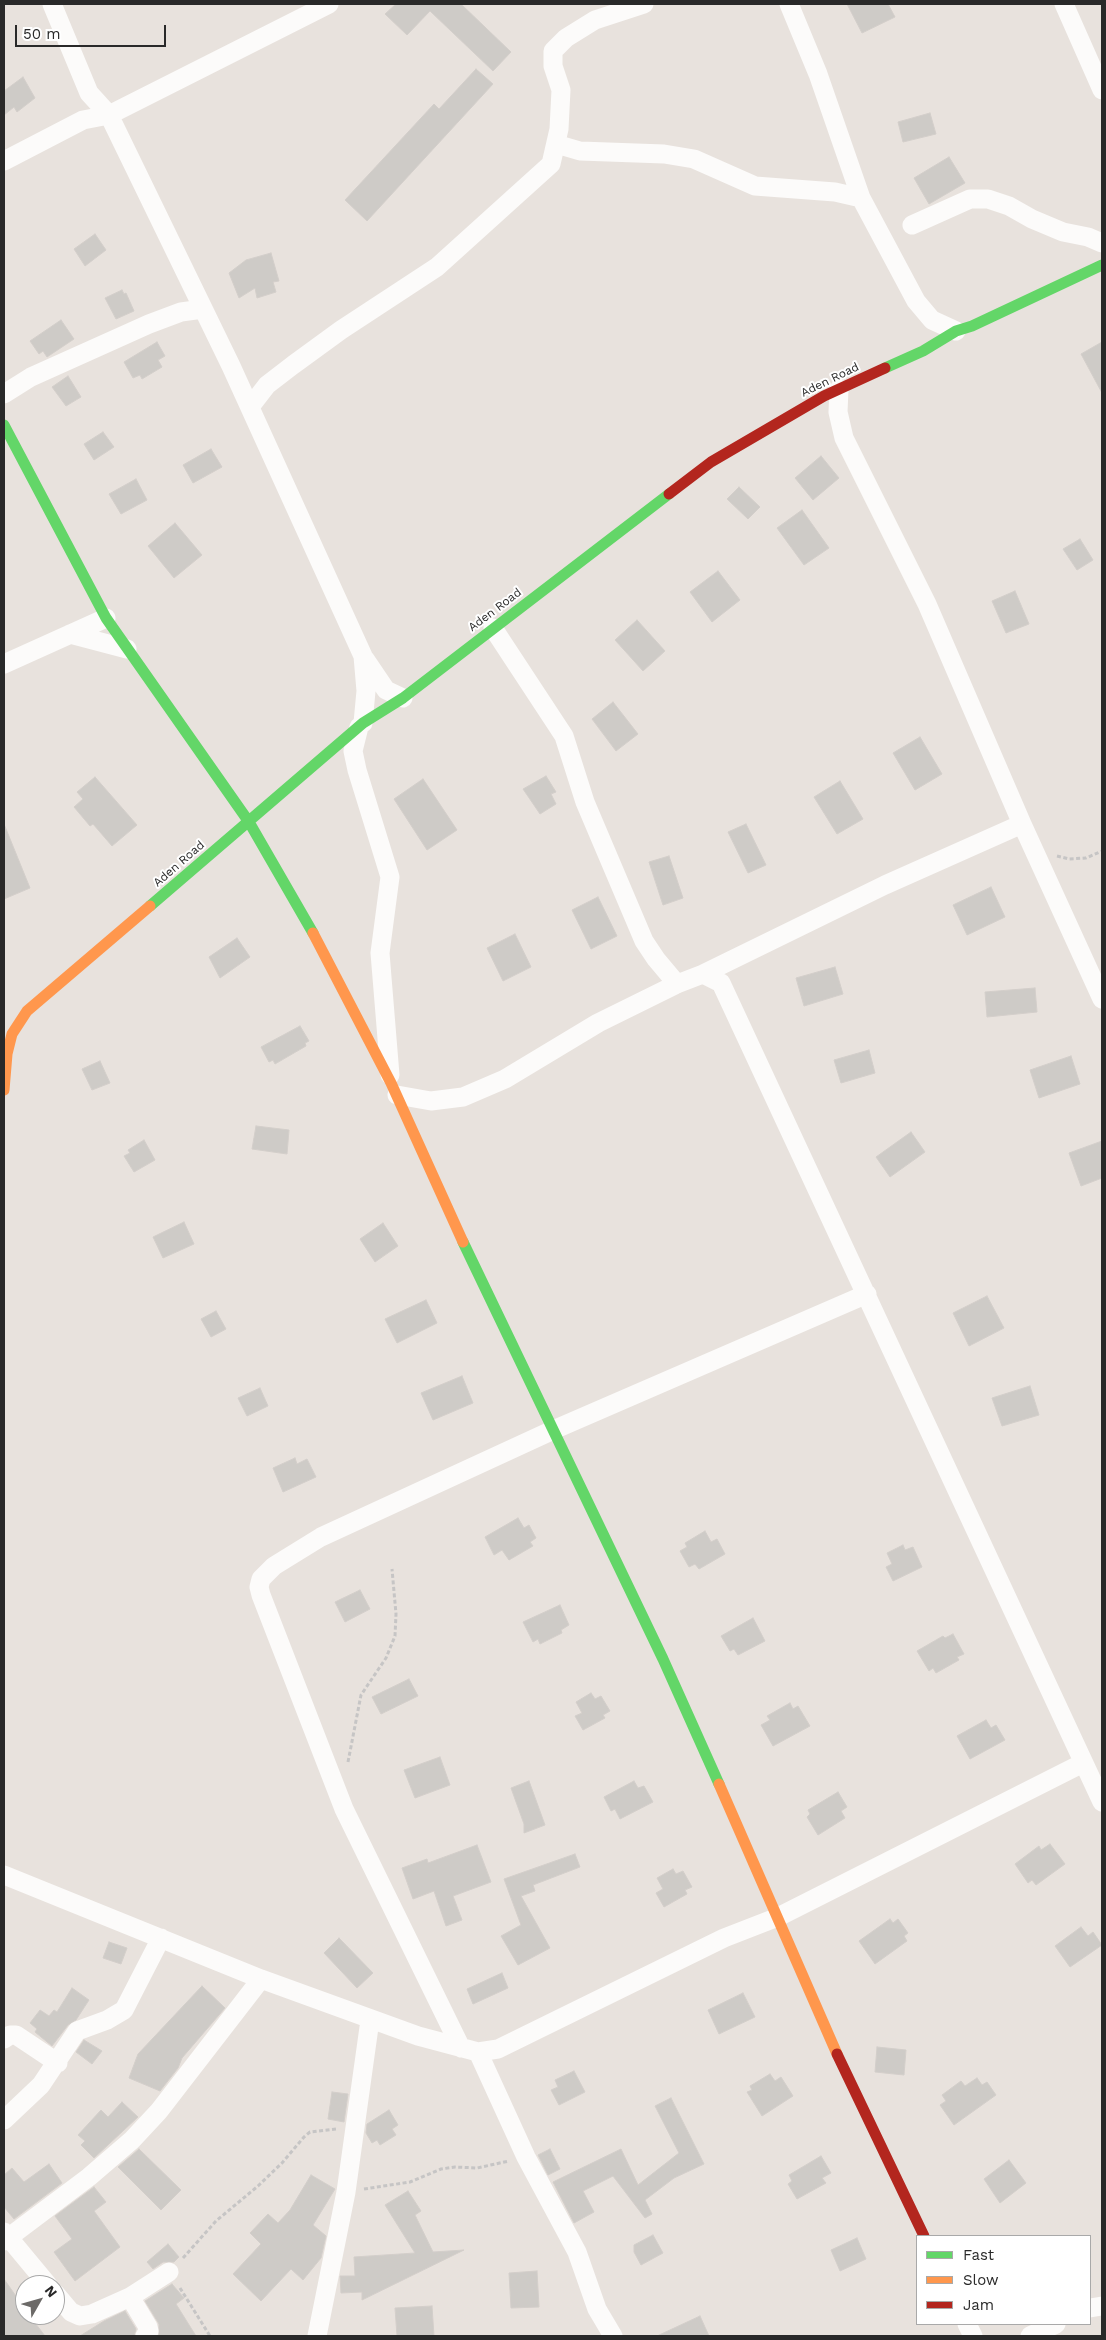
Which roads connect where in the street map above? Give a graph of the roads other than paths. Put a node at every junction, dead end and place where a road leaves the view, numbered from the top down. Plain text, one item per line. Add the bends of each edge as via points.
1 (52, 4) edge
2 (329, 4) edge
3 (644, 4) edge
4 (789, 4) edge
5 (1064, 4) edge
6 (291, 11) edge
7 (1102, 90) edge
8 (109, 115) junction
9 (556, 144) junction
10 (4, 161) edge
11 (861, 198) junction
12 (912, 225) dead end
13 (1102, 243) edge
14 (1102, 265) edge
15 (203, 309) junction
16 (956, 331) junction
17 (839, 389) junction
18 (4, 394) edge
19 (250, 407) junction
20 (4, 425) edge
21 (106, 618) junction
22 (493, 628) junction
23 (70, 634) junction
24 (128, 649) junction
25 (363, 656) junction
26 (4, 664) edge
27 (403, 698) junction
28 (361, 725) junction
29 (249, 822) junction
30 (1022, 824) junction
31 (703, 974) junction
32 (677, 984) junction
33 (1102, 999) edge
34 (394, 1089) junction
35 (4, 1090) edge
36 (867, 1294) junction
37 (551, 1431) junction
38 (1083, 1763) junction
39 (1102, 1802) edge
40 (4, 1875) edge
41 (778, 1917) junction
42 (161, 1938) junction
43 (261, 1979) junction
44 (370, 2020) junction
45 (4, 2039) edge
46 (469, 2050) junction
47 (58, 2062) junction
48 (4, 2120) edge
49 (924, 2235) edge
50 (5, 2237) edge
51 (169, 2272) road end
52 (39, 2275) edge
53 (130, 2297) junction
54 (65, 2305) edge
55 (1054, 2325) edge
56 (145, 2336) edge
57 (317, 2336) edge
58 (613, 2336) edge
59 (1030, 2336) edge

1 - 8 street via 89,94
2 - 6 street
3 - 9 street via 595,20 566,38 553,51 553,66 561,90
4 - 11 street via 818,74
5 - 7 street
6 - 8 street
8 - 10 street via 83,120
8 - 15 street
9 - 11 street via 580,151 664,154 694,159 755,186 836,192
9 - 19 street via 551,164 437,267 292,365 267,385
11 - 16 street via 916,301 932,320
12 - 13 street via 970,199 988,199 1063,232
14 - 16 street, Aden Road
15 - 18 street via 181,312 149,324 31,377
15 - 19 street
16 - 17 street, Aden Road via 923,351
17 - 22 street, Aden Road via 711,462
17 - 30 street via 838,412 844,438 926,604
19 - 25 street
20 - 21 street
21 - 23 street
21 - 24 street
22 - 27 street, Aden Road
22 - 32 street via 564,736 585,802 644,941
23 - 24 street
23 - 26 street
24 - 29 street
25 - 27 street via 386,690
25 - 28 street via 366,691
27 - 28 street, Aden Road
28 - 29 street, Aden Road
28 - 34 street via 353,751 390,877 380,953
29 - 34 street via 330,964
29 - 35 street, Aden Road via 27,1011 12,1034
30 - 31 street via 885,885
30 - 33 street
31 - 32 street
31 - 36 street via 721,983
32 - 34 street via 598,1023 505,1079 463,1097 431,1101
34 - 37 street
36 - 37 street
36 - 38 street
37 - 41 street via 663,1659
37 - 46 street via 321,1537 274,1566 261,1579 259,1587 344,1809
38 - 39 street
38 - 41 street
40 - 42 street
41 - 46 street via 724,1938 498,2049
41 - 49 street via 822,2021
42 - 43 street
42 - 47 street via 124,2010 77,2031
43 - 44 street
43 - 50 street via 159,2111 132,2140 89,2177
44 - 46 street
44 - 57 street via 346,2192
45 - 47 street via 16,2035
46 - 58 street via 577,2252 597,2309
47 - 48 street via 41,2085
50 - 52 street
51 - 53 street
53 - 54 street via 80,2316
53 - 56 street via 148,2327
55 - 59 street

